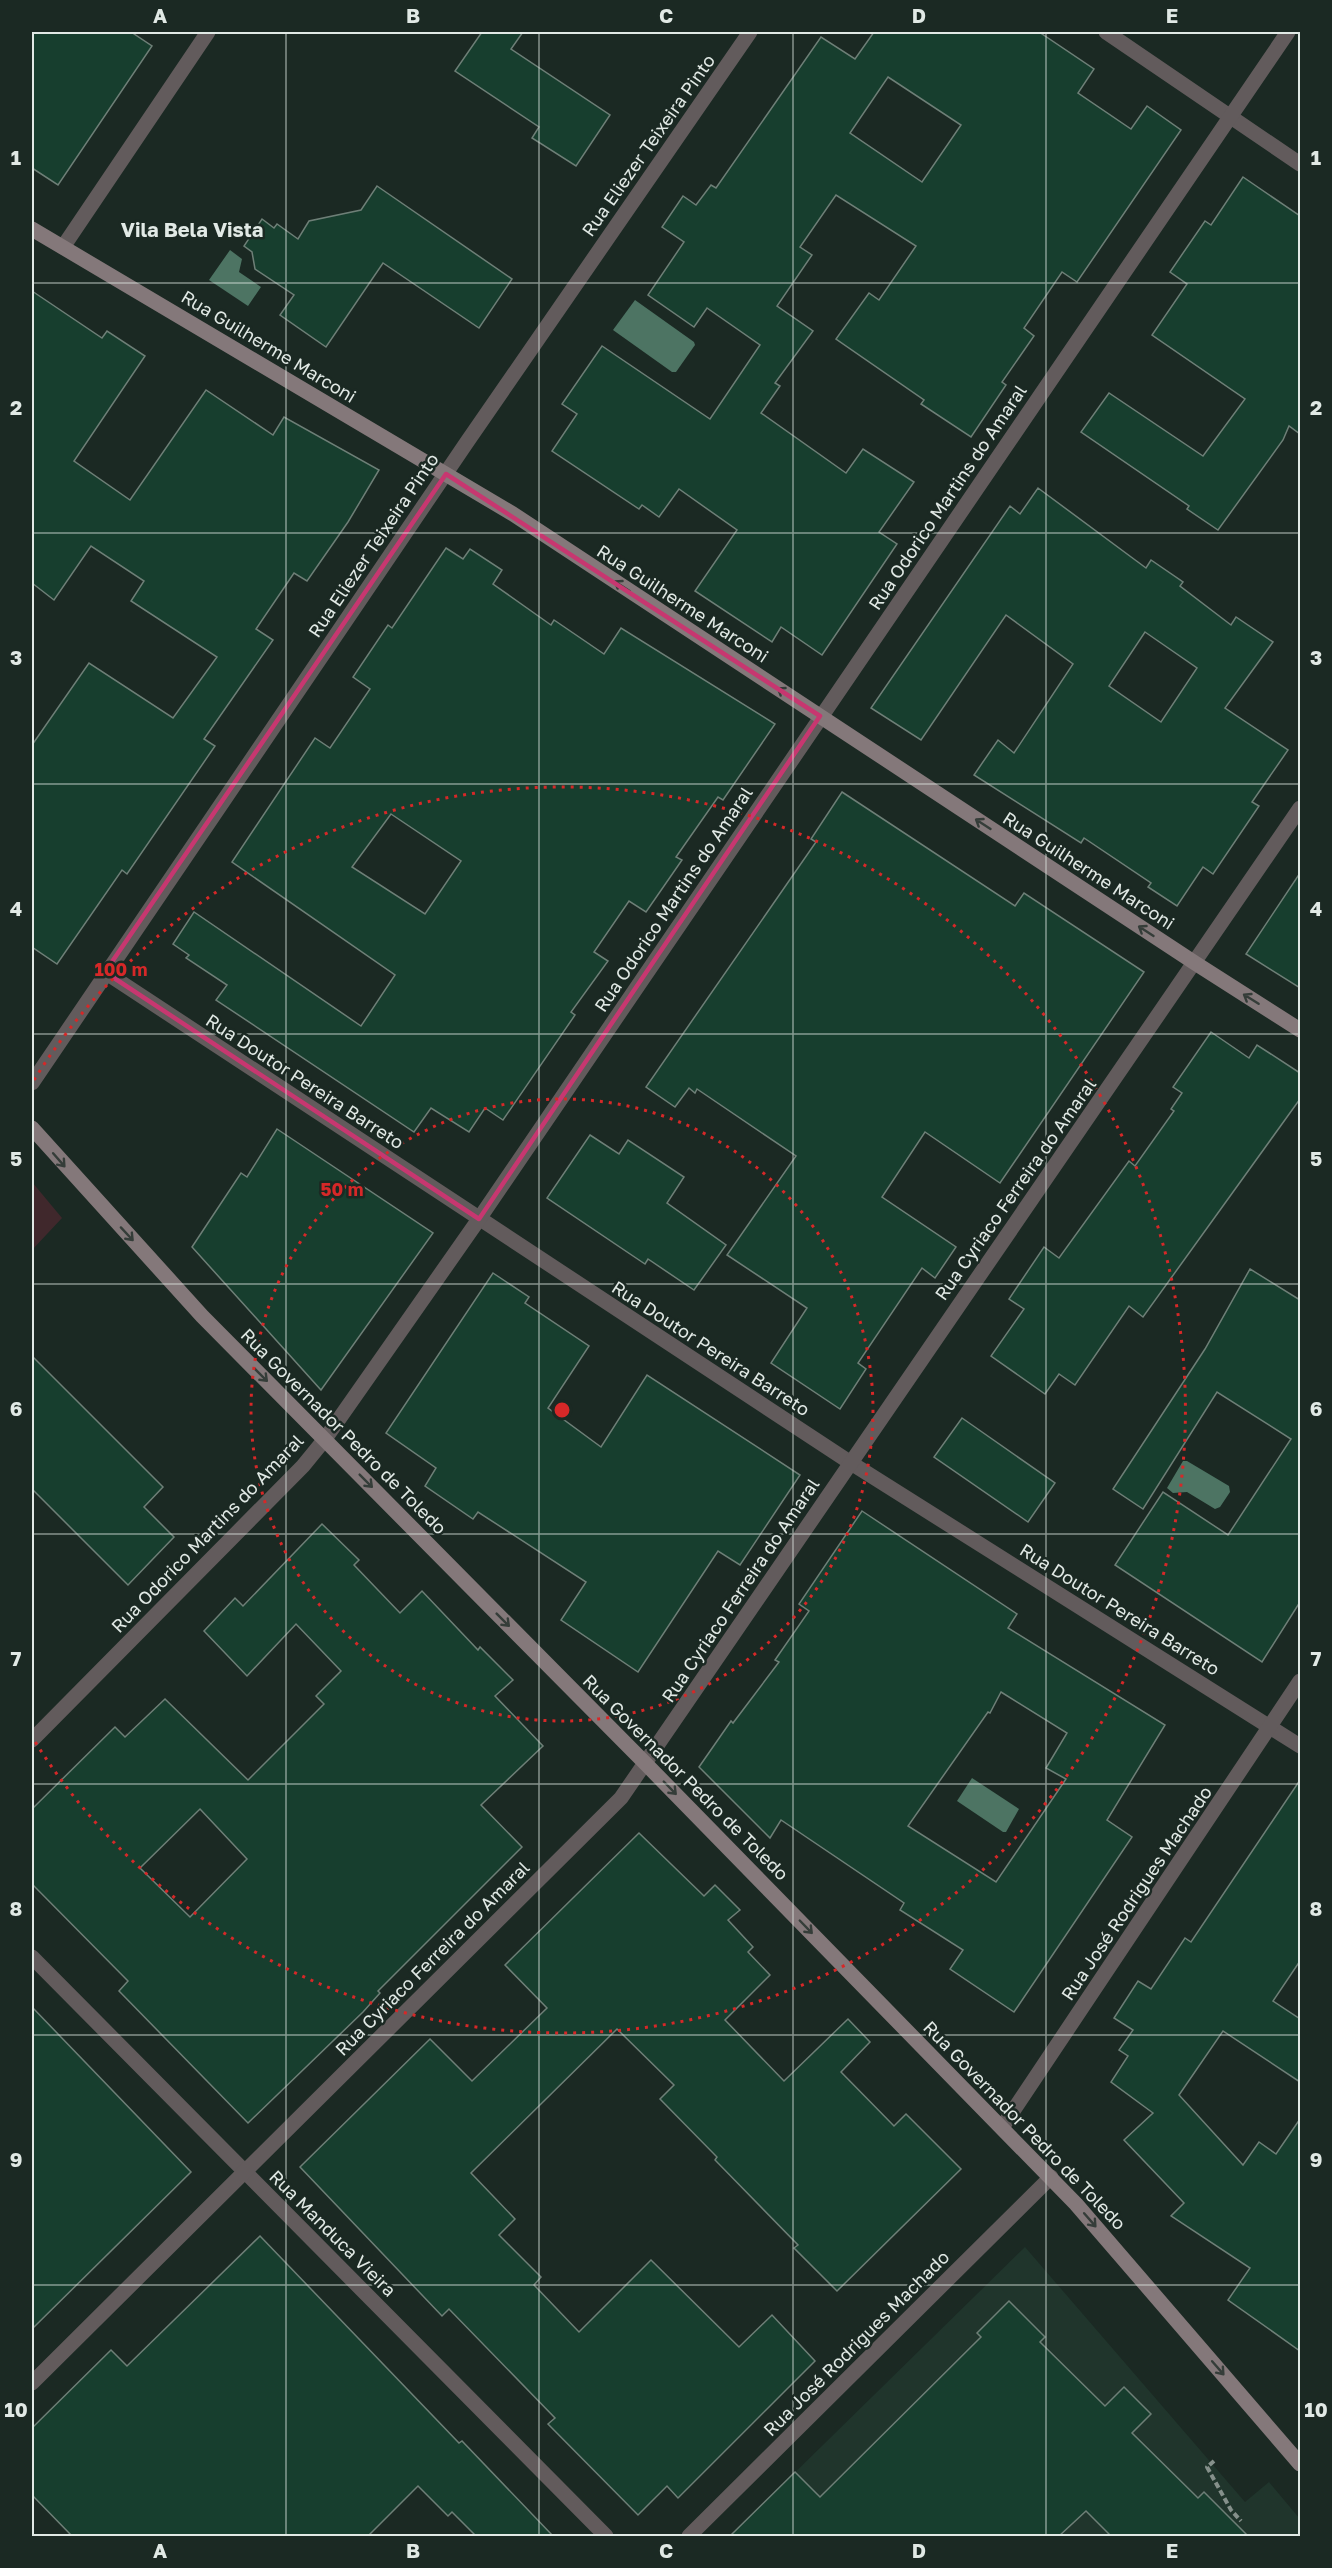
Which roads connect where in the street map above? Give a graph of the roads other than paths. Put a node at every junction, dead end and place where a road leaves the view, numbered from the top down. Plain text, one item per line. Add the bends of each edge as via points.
1 (208, 32) edge
2 (750, 32) edge
3 (1106, 32) edge
4 (1288, 32) edge
5 (1231, 116) junction
6 (1300, 164) edge
7 (32, 229) edge
8 (63, 247) junction
9 (446, 474) junction
10 (820, 716) junction
11 (1300, 808) edge
12 (1195, 963) junction
13 (105, 972) junction
14 (1300, 1030) edge
15 (32, 1083) edge
16 (32, 1128) edge
17 (479, 1219) junction
18 (325, 1439) junction
19 (851, 1463) junction
20 (1300, 1681) edge
21 (1270, 1727) junction
22 (32, 1740) edge
23 (1300, 1746) edge
24 (645, 1763) junction
25 (32, 1957) edge
26 (1003, 2126) junction
27 (244, 2171) junction
28 (1051, 2177) junction
29 (32, 2384) edge
30 (1300, 2464) edge
31 (606, 2536) edge
32 (689, 2536) edge

1 - 8 street
2 - 9 street, Rua Eliezer Teixeira Pinto
3 - 5 street
4 - 5 street, Rua Odorico Martins do Amaral
5 - 6 street
5 - 10 street, Rua Odorico Martins do Amaral
7 - 8 main road, Rua Guilherme Marconi
8 - 9 main road, Rua Guilherme Marconi
10 -> 9 main road, Rua Guilherme Marconi
9 - 13 street, Rua Eliezer Teixeira Pinto
12 -> 10 main road, Rua Guilherme Marconi
10 - 17 street, Rua Odorico Martins do Amaral
11 - 12 street, Rua Cyriaco Ferreira do Amaral
14 -> 12 main road, Rua Guilherme Marconi
12 - 19 street, Rua Cyriaco Ferreira do Amaral
13 - 15 street, Rua Eliezer Teixeira Pinto
13 - 17 street, Rua Doutor Pereira Barreto
16 -> 18 main road, Rua Governador Pedro de Toledo via 202,1316
17 - 18 street, Rua Odorico Martins do Amaral
17 - 19 street, Rua Doutor Pereira Barreto
18 - 22 street, Rua Odorico Martins do Amaral via 303,1466
18 -> 24 main road, Rua Governador Pedro de Toledo
19 - 21 street, Rua Doutor Pereira Barreto
19 - 24 street, Rua Cyriaco Ferreira do Amaral
20 - 21 street, Rua José Rodrigues Machado
21 - 23 street, Rua Doutor Pereira Barreto
21 - 26 street, Rua José Rodrigues Machado
24 -> 26 main road, Rua Governador Pedro de Toledo
24 - 27 street, Rua Cyriaco Ferreira do Amaral via 621,1798
25 - 27 street, Rua Manduca Vieira
26 - 28 main road, Rua Governador Pedro de Toledo
27 - 29 street, Rua Cyriaco Ferreira do Amaral
27 - 31 street, Rua Manduca Vieira
28 -> 30 main road, Rua Governador Pedro de Toledo
28 - 32 street, Rua José Rodrigues Machado

